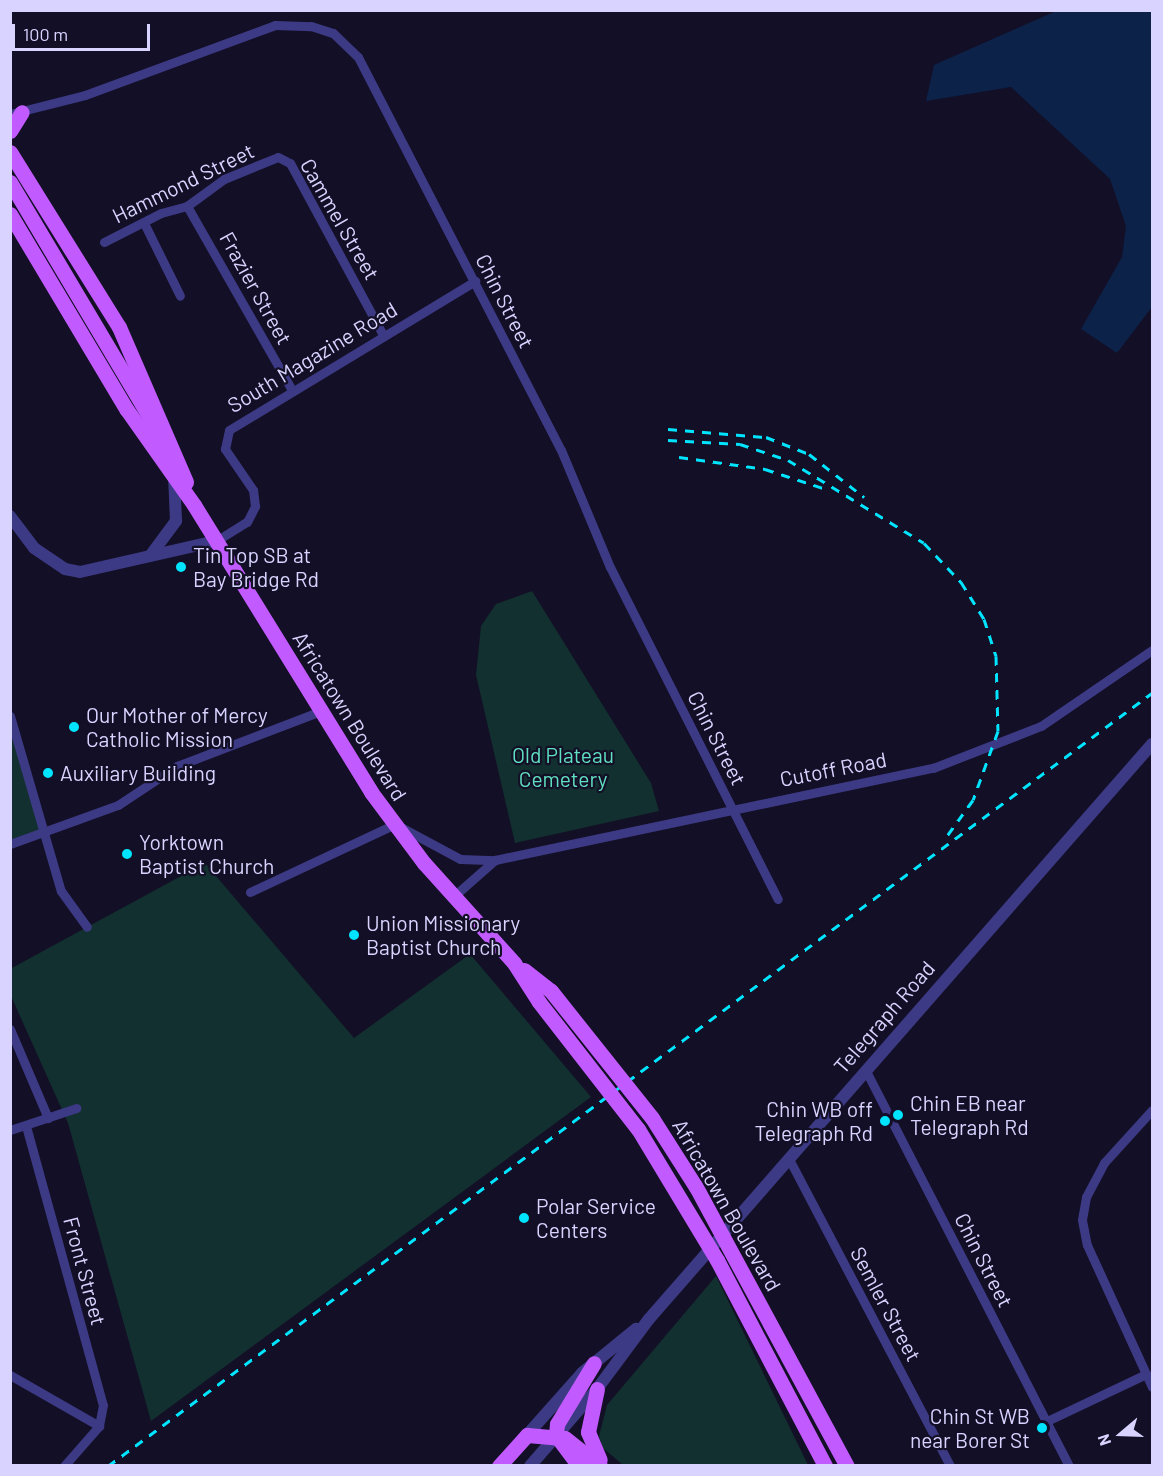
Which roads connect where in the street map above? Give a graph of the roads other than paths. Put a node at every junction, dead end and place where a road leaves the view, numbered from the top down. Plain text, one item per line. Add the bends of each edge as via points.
1 (16, 113) edge
2 (10, 131) edge
3 (10, 152) edge
4 (278, 158) joint
5 (10, 182) edge
6 (188, 206) junction
7 (10, 214) edge
8 (144, 223) junction
9 (104, 242) dead end
10 (475, 281) junction
11 (180, 296) dead end
12 (382, 335) junction
13 (291, 388) junction
14 (174, 474) junction
15 (194, 505) junction
16 (10, 516) edge
17 (216, 541) junction
18 (150, 556) junction
19 (1152, 650) edge
20 (321, 711) junction
21 (10, 716) edge
22 (1152, 744) edge
23 (732, 807) junction
24 (395, 824) junction
25 (43, 831) junction
26 (10, 844) edge
27 (495, 860) junction
28 (250, 892) dead end
29 (454, 896) junction
30 (778, 899) dead end
31 (87, 927) dead end
32 (514, 963) junction
33 (10, 1029) edge
34 (866, 1071) junction
35 (76, 1108) dead end
36 (1152, 1110) edge
37 (48, 1118) junction
38 (26, 1126) junction
39 (10, 1130) edge
40 (789, 1159) junction
41 (649, 1319) junction
42 (594, 1363) junction
43 (1146, 1374) junction
44 (10, 1375) edge
45 (1152, 1387) edge
46 (597, 1389) junction
47 (1047, 1421) junction
48 (99, 1426) junction
49 (527, 1435) junction
50 (556, 1435) junction
51 (64, 1466) edge
52 (499, 1466) edge
53 (530, 1466) edge
54 (579, 1466) edge
55 (601, 1466) edge
56 (825, 1466) edge
57 (847, 1466) edge
58 (950, 1466) edge
59 (1070, 1466) edge

1 - 2 main road
1 - 10 street, Chin Street via 85,95 275,25 311,26 333,33 358,57
3 - 15 main road via 119,327 167,428
4 - 6 street, Hammond Street via 224,179
4 - 12 street, Cammel Street via 290,163
5 - 14 main road, Africatown Boulevard via 151,419
6 - 8 street, Hammond Street
6 - 13 street, Frazier Street
7 - 14 main road, Africatown Boulevard via 127,410
8 - 9 street, Hammond Street
8 - 11 street
10 - 12 street, South Magazine Road
10 - 23 street, Chin Street via 561,450 610,567
12 - 13 street, South Magazine Road
13 - 17 street, South Magazine Road via 242,417 226,435 228,457 253,490 255,506 247,522
14 - 15 main road, Africatown Boulevard
14 - 18 street via 176,521
15 - 17 main road, Africatown Boulevard
16 - 18 street via 34,548 65,569 97,571
17 - 18 street
17 - 20 main road, Africatown Boulevard
19 - 23 street, Cutoff Road via 1078,704 993,748 933,768
20 - 24 main road, Africatown Boulevard
20 - 25 street via 177,766 136,796
21 - 25 street
22 - 34 street, Telegraph Road
23 - 27 street, Cutoff Road
23 - 30 street, Chin Street
24 - 27 street, Cutoff Road via 460,859
24 - 28 street
24 - 29 main road, Africatown Boulevard
25 - 26 street
25 - 31 street via 61,891
27 - 29 street, Cutoff Road
29 - 32 main road, Africatown Boulevard
32 - 56 main road, Africatown Boulevard, bridge via 539,1002 638,1129 717,1260
32 - 57 main road, Africatown Boulevard, bridge via 551,992 652,1118 696,1187
33 - 37 street
34 - 40 street, Telegraph Road
34 - 47 street, Chin Street
35 - 37 street
36 - 43 street via 1104,1163 1086,1197 1082,1220 1087,1245
37 - 38 street
38 - 39 street
38 - 48 street, Front Street via 103,1405
40 - 41 street, Telegraph Road
40 - 58 street, Semler Street
41 - 42 street, Telegraph Road
41 - 46 street, Telegraph Road
42 - 49 street, Telegraph Road
42 - 50 main road via 561,1411
43 - 45 street
43 - 47 street
44 - 48 street
46 - 50 street, Telegraph Road
46 - 55 main road via 588,1432
47 - 59 street, Chin Street
48 - 51 street
49 - 50 main road
49 - 52 main road, Telegraph Road
50 - 53 street, Telegraph Road
50 - 54 main road
50 - 55 main road via 574,1443

